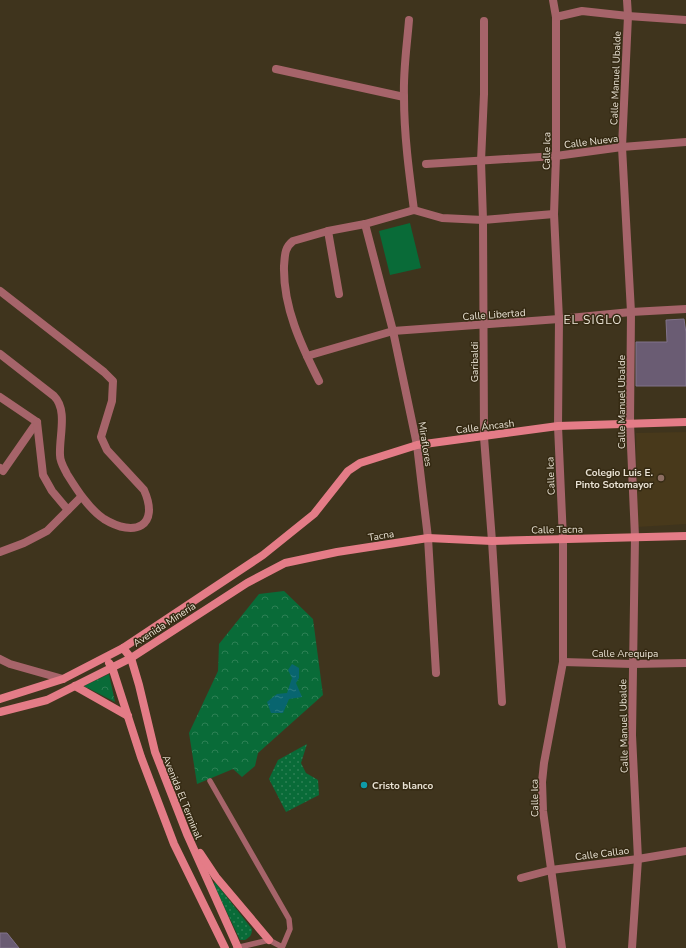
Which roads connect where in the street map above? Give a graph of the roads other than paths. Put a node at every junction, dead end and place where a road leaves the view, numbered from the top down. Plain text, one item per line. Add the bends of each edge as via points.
1 (553, 0) edge
2 (627, 0) edge
3 (628, 16) junction
4 (556, 17) junction
5 (409, 20) dead end
6 (686, 20) edge
7 (484, 21) dead end
8 (276, 69) dead end
9 (404, 97) junction
10 (686, 142) edge
11 (622, 147) junction
12 (556, 156) junction
13 (481, 161) junction
14 (426, 164) dead end
15 (414, 210) junction
16 (554, 214) junction
17 (484, 220) junction
18 (366, 224) junction
19 (328, 231) junction
20 (0, 291) edge
21 (339, 294) dead end
22 (686, 309) edge
23 (631, 312) junction
24 (559, 320) junction
25 (484, 325) junction
26 (393, 331) junction
27 (0, 354) edge
28 (307, 356) junction
29 (319, 381) dead end
30 (0, 397) edge
31 (37, 422) junction
32 (686, 422) edge
33 (630, 423) junction
34 (558, 426) junction
35 (484, 437) junction
36 (417, 445) junction
37 (1, 471) edge
38 (81, 497) junction
39 (68, 510) junction
40 (314, 514) joint
41 (686, 536) edge
42 (635, 537) junction
43 (428, 538) junction
44 (562, 539) junction
45 (492, 540) junction
46 (0, 552) edge
47 (337, 552) joint
48 (123, 648) junction
49 (105, 657) junction
50 (131, 658) junction
51 (0, 659) edge
52 (563, 662) junction
53 (686, 663) edge
54 (632, 664) junction
55 (112, 667) junction
56 (436, 673) dead end
57 (63, 679) junction
58 (76, 686) junction
59 (0, 699) edge
60 (502, 702) dead end
61 (0, 712) edge
62 (128, 716) junction
63 (155, 752) junction
64 (141, 757) junction
65 (210, 782) dead end
66 (187, 834) junction
67 (686, 851) edge
68 (638, 859) junction
69 (550, 870) junction
70 (521, 878) dead end
71 (268, 940) junction
72 (225, 948) edge
73 (238, 948) edge
74 (282, 948) edge
75 (562, 948) edge
76 (632, 948) edge

1 - 4 street, Calle Ica
2 - 3 street, Calle Manuel Ubalde
3 - 4 street via 582,12
3 - 6 street
3 - 11 street, Calle Manuel Ubalde
4 - 12 street, Calle Ica
5 - 9 street
7 - 13 street, Garibaldi
8 - 9 street
9 - 15 street
10 - 11 street, Calle Nueva
11 - 12 street, Calle Nueva
11 - 23 street, Calle Manuel Ubalde
12 - 13 street, Calle Nueva
12 - 16 street, Calle Ica
13 - 14 street, Calle Nueva
13 - 17 street, Garibaldi
15 - 17 street via 442,218
15 - 18 street
16 - 17 street
16 - 24 street, Calle Ica
17 - 25 street, Garibaldi
18 - 19 street
18 - 26 street, Miraflores
19 - 21 street
19 - 28 street via 293,241 288,244 285,251 284,282 291,319
20 - 38 street via 113,381 112,401 101,437 107,450 144,490 150,509 146,520 139,528 128,529 103,518
22 - 23 street, Calle Libertad
23 - 24 street, Calle Libertad
23 - 33 street, Calle Manuel Ubalde
24 - 25 street, Calle Libertad
24 - 34 street, Calle Ica
25 - 26 street, Calle Libertad
25 - 35 street, Garibaldi
26 - 28 street, Calle Libertad
26 - 36 street, Miraflores
27 - 38 street via 59,401 61,460
28 - 29 street
30 - 31 street
31 - 37 street
31 - 39 street via 43,475
32 - 33 main road, Calle Áncash
33 - 34 main road, Calle Áncash
33 - 42 street, Calle Manuel Ubalde
34 - 35 main road, Calle Áncash
34 - 44 street, Calle Ica
35 - 36 main road, Calle Áncash
35 - 45 street, Garibaldi
36 - 40 main road, Calle Áncash via 360,463 348,471
36 - 43 street, Miraflores
38 - 39 street
39 - 46 street via 47,531
40 - 48 main road, Avenida Minería via 264,555
41 - 42 main road, Calle Tacna
42 - 44 main road, Calle Tacna
42 - 54 street, Calle Manuel Ubalde
43 - 45 main road, Calle Tacna
43 - 47 main road, Tacna
43 - 56 street, Miraflores
44 - 45 main road, Calle Tacna
44 - 52 street, Calle Ica
45 - 60 street, Garibaldi
47 - 50 main road, Avenida Minería via 285,563 246,583
48 - 49 main road, Avenida Minería
48 - 50 main road, Avenida El Terminal
49 - 55 main road
49 - 57 main road, Avenida Minería
50 - 55 main road, Avenida Minería
50 - 63 main road, Avenida El Terminal
51 - 57 street
52 - 54 street, Calle Arequipa
52 - 69 street, Calle Ica via 542,782
53 - 54 street, Calle Arequipa
54 - 68 street, Calle Manuel Ubalde via 632,735
55 - 58 main road, Avenida Minería
55 - 62 main road
57 - 59 main road, Avenida Minería
58 - 61 main road, Avenida Minería via 47,700
58 - 62 main road
62 - 64 main road
63 - 64 main road
63 - 66 main road, Avenida El Terminal
64 - 72 main road via 174,844
65 - 74 lane via 289,919 290,929
66 - 71 main road via 216,877
66 - 73 main road, Avenida El Terminal
67 - 68 street, Calle Callao
68 - 69 street, Calle Callao
68 - 76 street, Calle Manuel Ubalde
69 - 70 street, Calle Callao
69 - 75 street, Calle Ica
71 - 73 lane
71 - 74 lane

